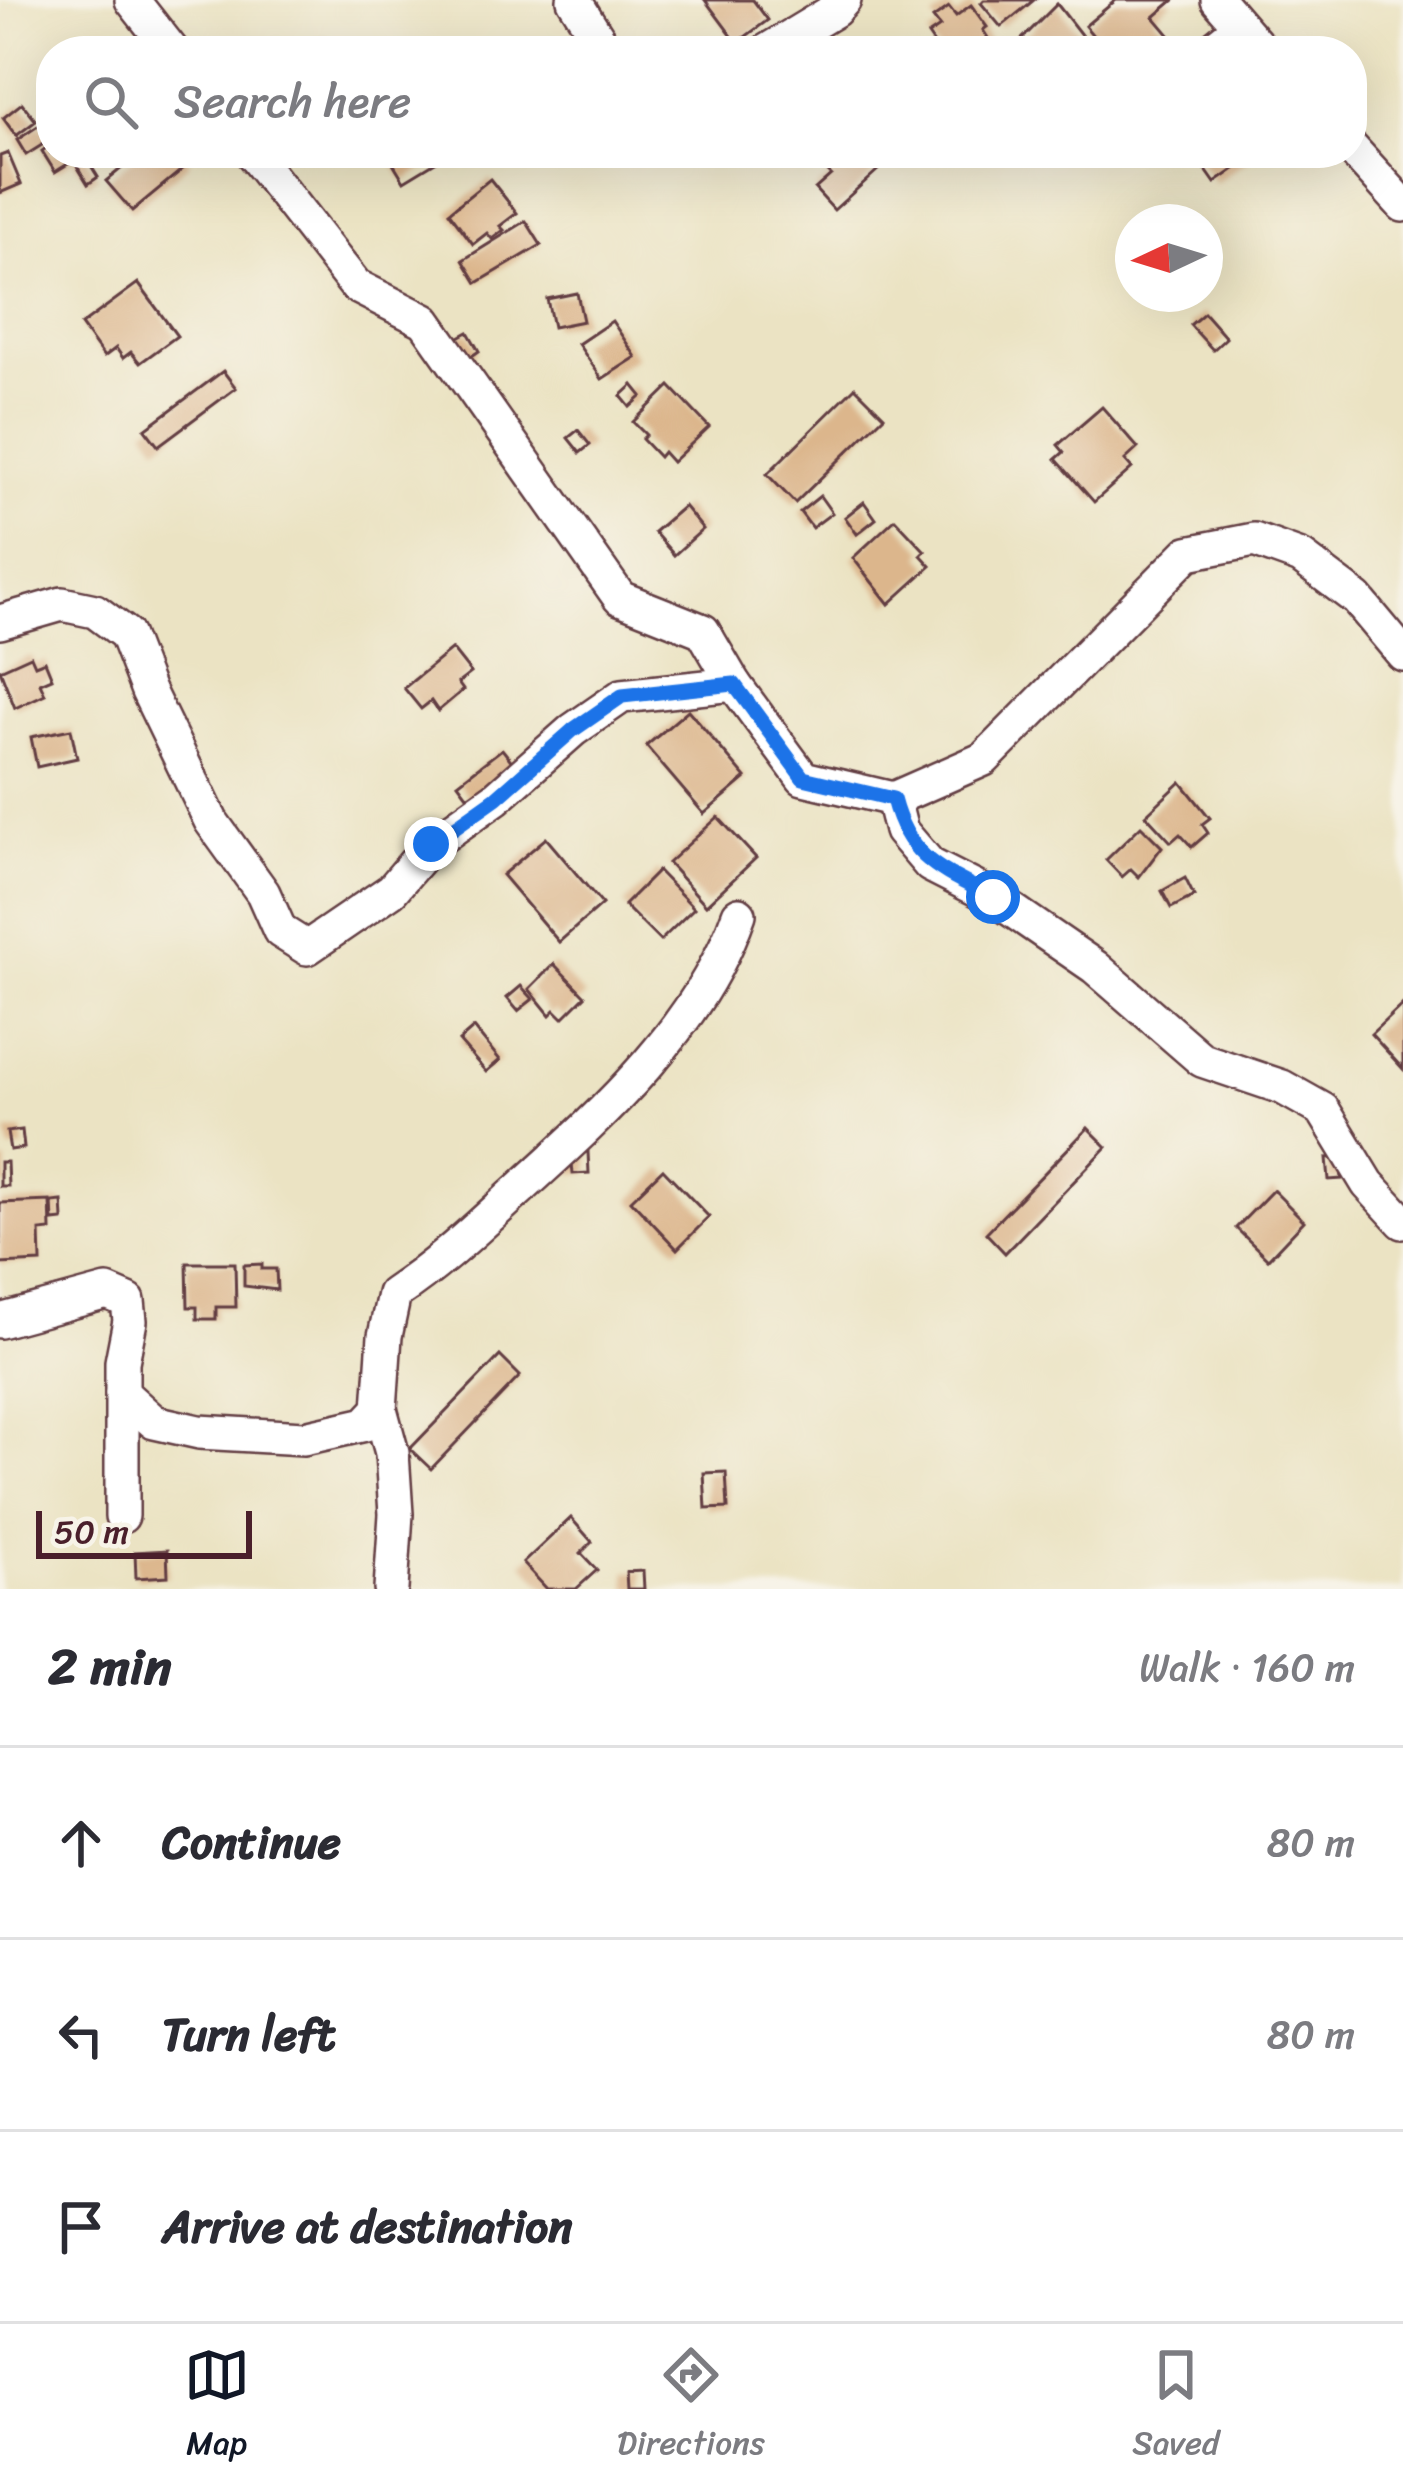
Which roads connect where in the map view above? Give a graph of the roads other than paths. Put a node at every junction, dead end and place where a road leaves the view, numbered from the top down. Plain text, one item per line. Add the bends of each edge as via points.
1 (574, 0) edge
2 (844, 0) edge
3 (1218, 0) edge
4 (138, 2) edge
5 (162, 36) edge
6 (597, 36) edge
7 (792, 36) edge
8 (1248, 36) edge
9 (1367, 165) edge
10 (264, 168) edge
11 (1403, 205) edge
12 (0, 622) edge
13 (1403, 654) edge
14 (734, 684) junction
15 (893, 799) junction
16 (740, 914) dead end
17 (1403, 1222) edge
18 (0, 1321) edge
19 (122, 1393) junction
20 (380, 1409) junction
21 (122, 1516) dead end
22 (391, 1589) edge

1 - 6 street
2 - 7 street
3 - 8 street
4 - 5 street
9 - 11 street
10 - 14 street via 356,286 424,321 620,598 703,631
12 - 14 street via 62,604 95,610 126,634 211,821 280,931 307,948 392,890 431,844 622,696
13 - 15 street via 1357,599 1301,557 1254,540 1189,553 984,759
14 - 15 street via 803,778
15 - 17 street via 902,831 930,865 1095,967 1202,1060 1323,1110 1368,1184
16 - 20 street via 684,1016 623,1095 434,1268 394,1294
18 - 19 street via 107,1292 128,1301
19 - 20 street via 154,1422 199,1432 304,1438 365,1424
19 - 21 street
20 - 22 street via 396,1514

